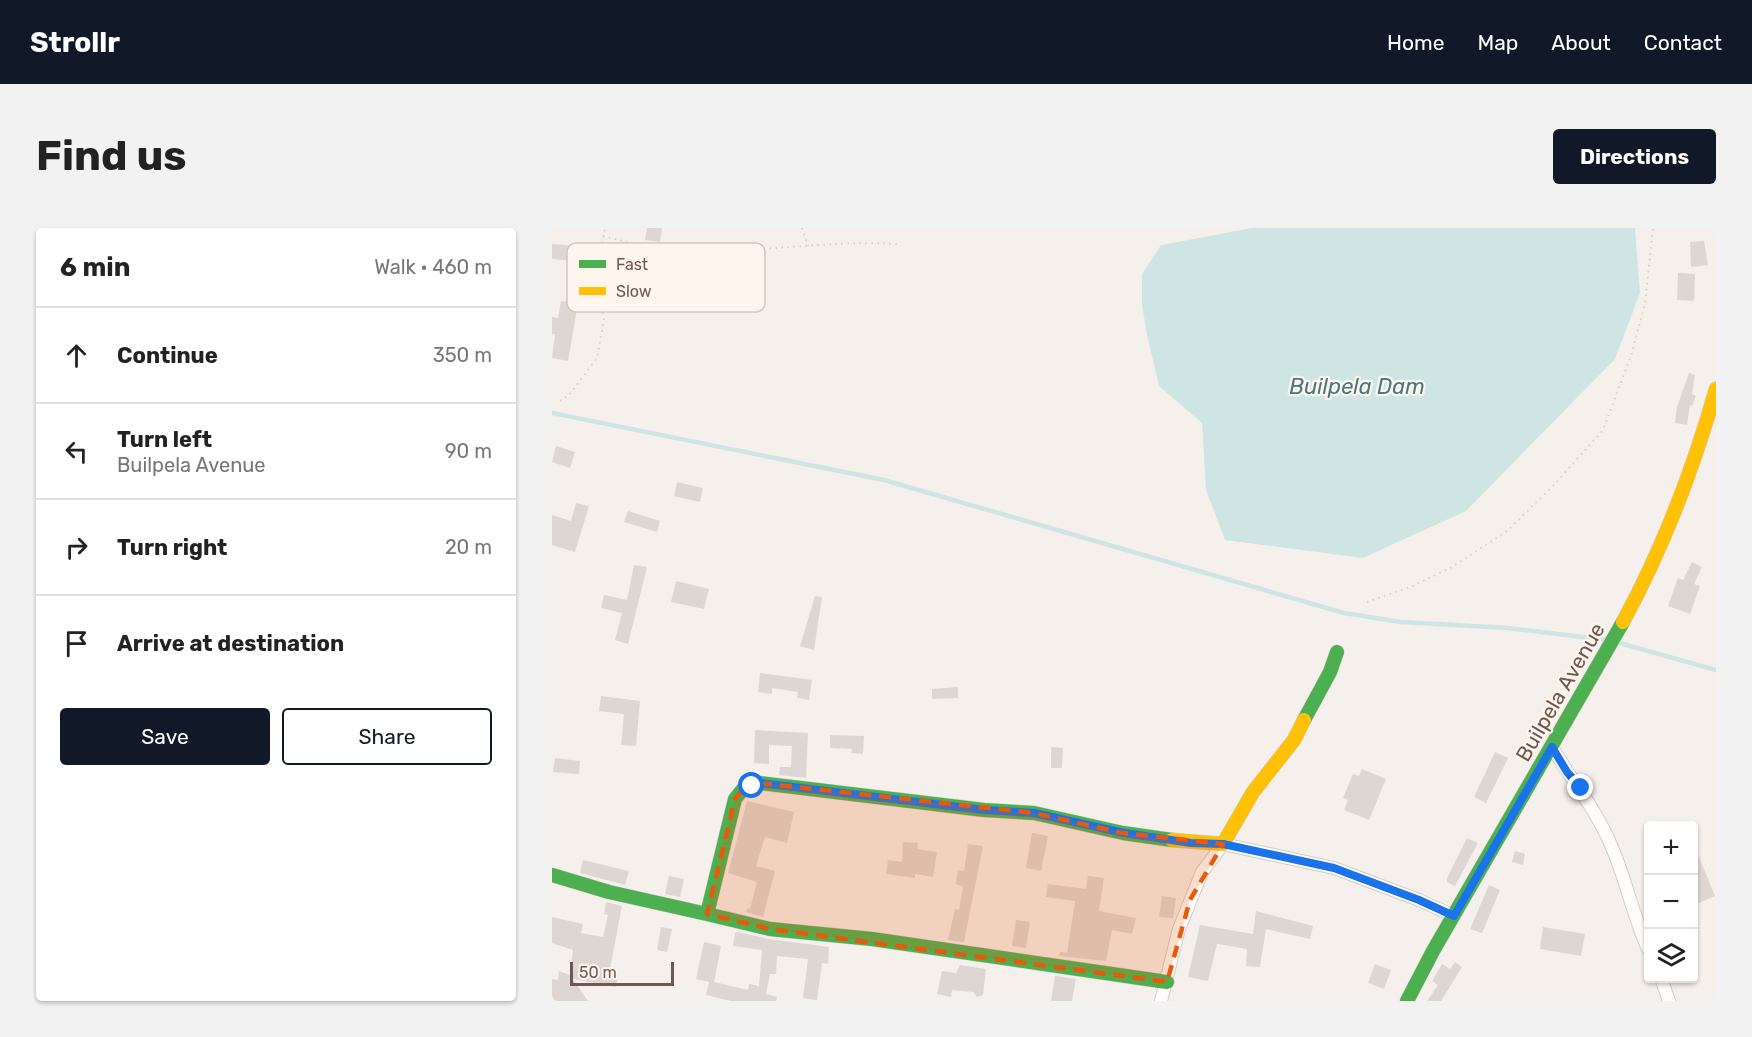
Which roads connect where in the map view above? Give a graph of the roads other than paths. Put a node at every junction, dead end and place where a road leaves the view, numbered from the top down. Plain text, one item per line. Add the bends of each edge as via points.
1 (1716, 389) edge
2 (1337, 652) dead end
3 (1552, 747) junction
4 (1223, 844) junction
5 (552, 875) edge
6 (707, 914) junction
7 (1454, 916) junction
8 (1644, 938) edge
9 (1167, 982) junction
10 (1663, 983) edge
11 (1161, 1001) edge
12 (1407, 1001) edge
13 (1669, 1001) edge

1 - 3 street, Builpela Avenue via 1668,533 1621,630
2 - 4 street via 1294,740 1253,792
3 - 7 street, Builpela Avenue
3 - 8 street via 1581,788 1611,844
4 - 6 street via 1124,833 1034,813 760,783 743,789 735,799
4 - 7 street via 1334,868
4 - 9 street via 1202,872 1190,900 1179,928
5 - 6 street
6 - 9 street via 770,929 872,939
7 - 12 street, Builpela Avenue
9 - 11 street
10 - 13 street

